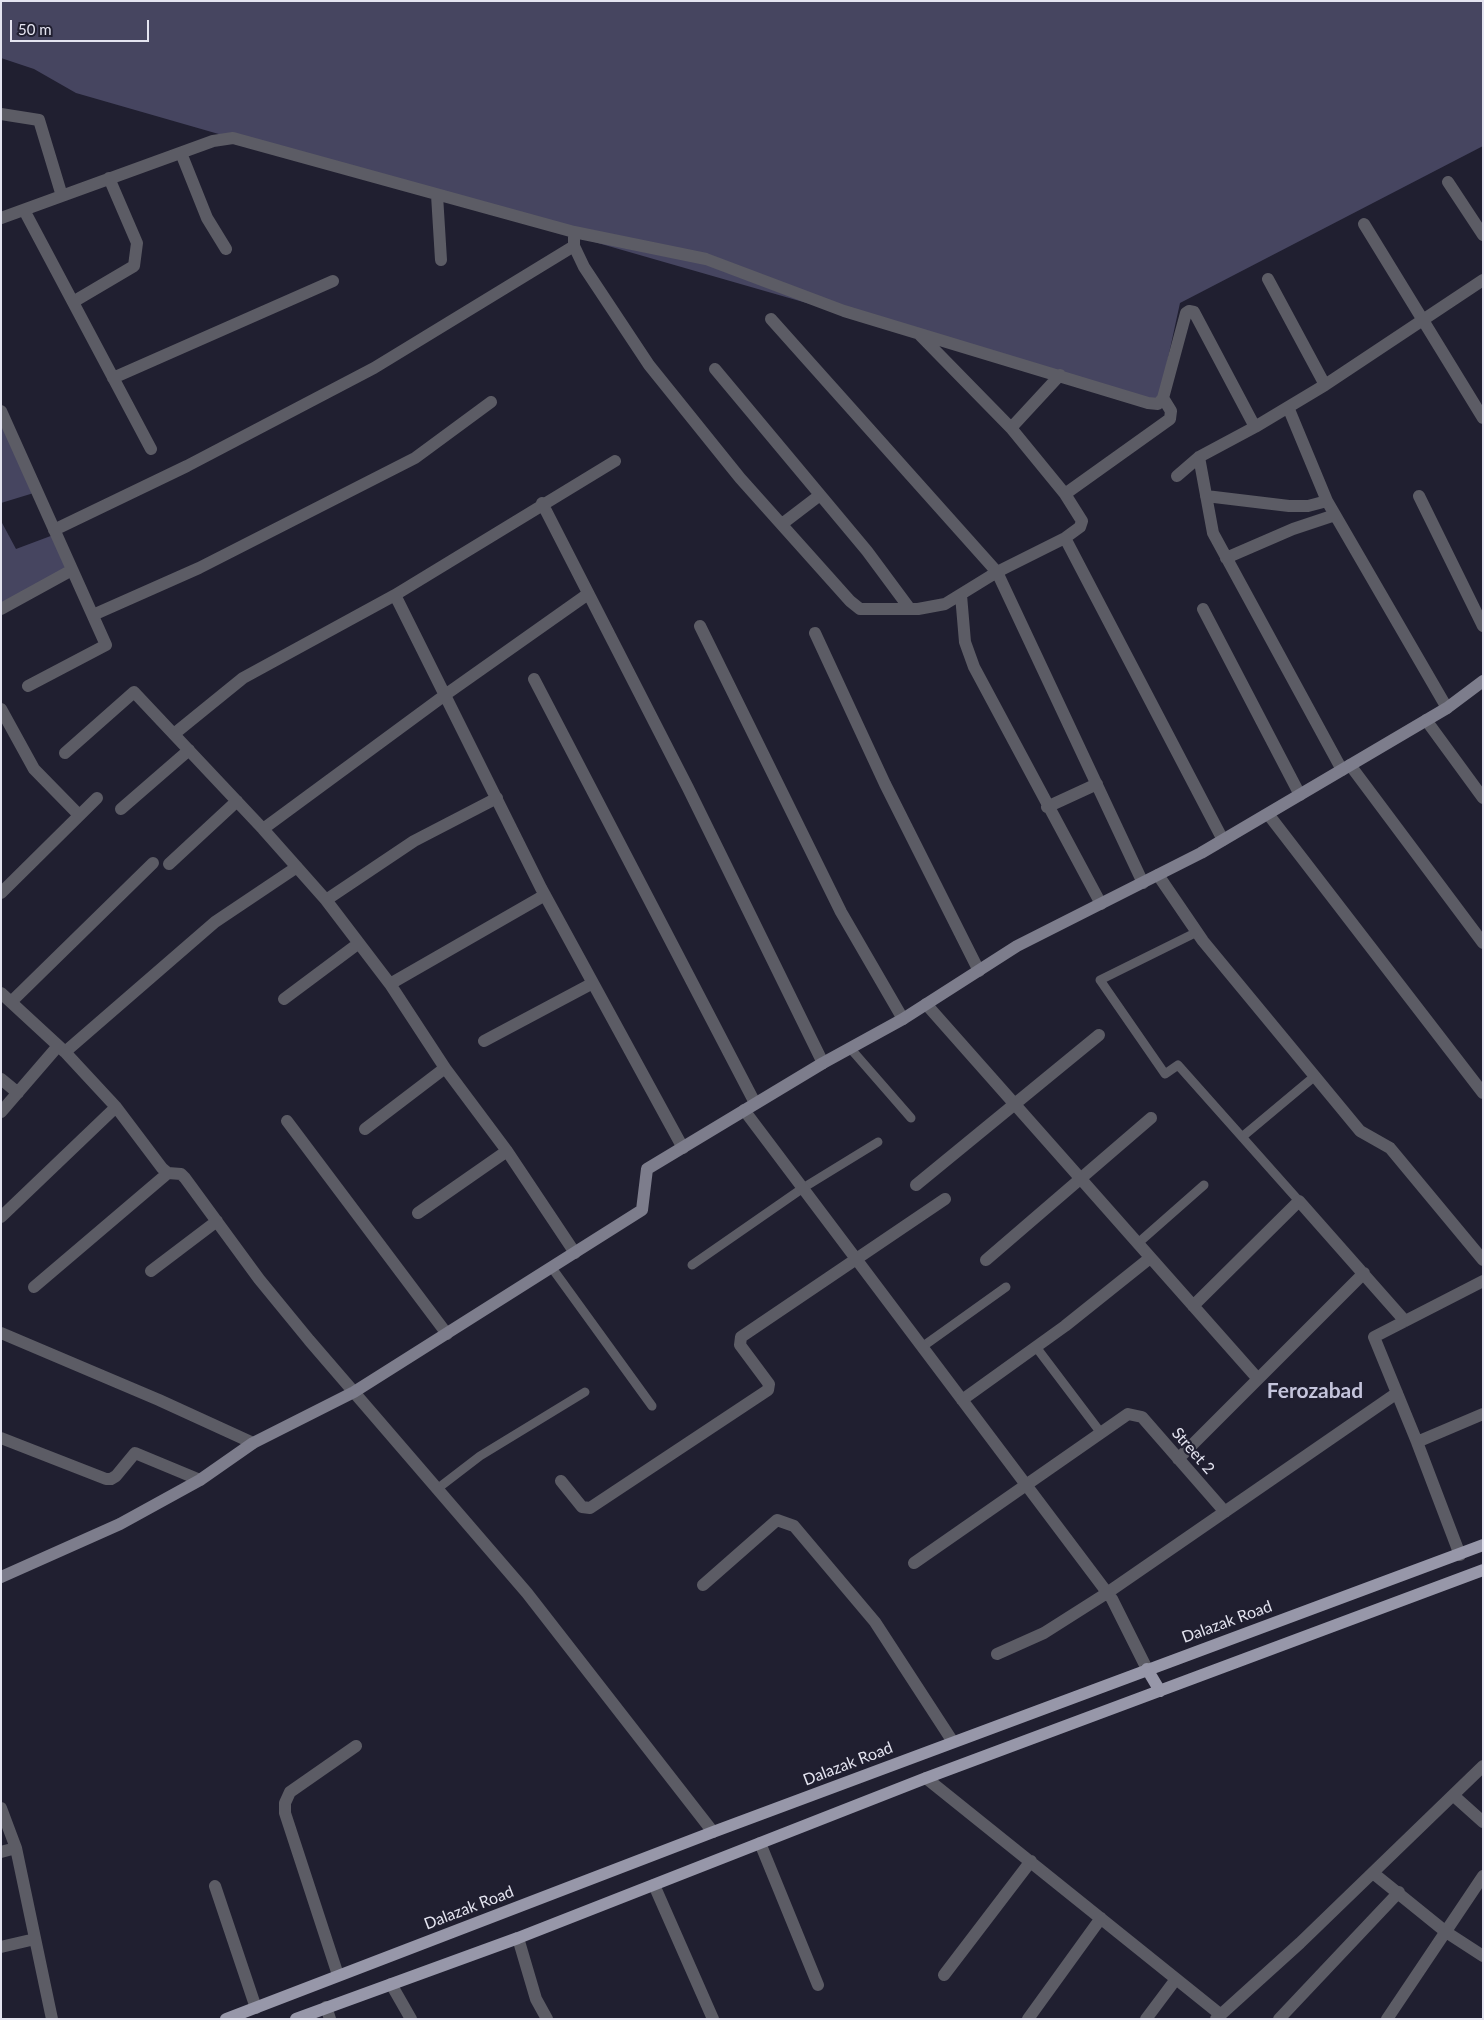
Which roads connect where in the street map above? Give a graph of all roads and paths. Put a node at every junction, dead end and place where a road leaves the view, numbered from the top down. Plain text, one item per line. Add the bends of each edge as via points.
1 (1, 114) edge
2 (181, 153) junction
3 (109, 178) junction
4 (1448, 182) dead end
5 (437, 195) junction
6 (62, 196) junction
7 (24, 210) junction
8 (1, 218) edge
9 (1364, 224) dead end
10 (574, 232) junction
11 (1483, 235) edge
12 (574, 246) junction
13 (226, 250) dead end
14 (441, 260) dead end
15 (1268, 279) dead end
16 (1483, 280) edge
17 (334, 281) dead end
18 (73, 302) junction
19 (772, 319) dead end
20 (1422, 322) junction
21 (917, 332) junction
22 (715, 369) dead end
23 (1060, 375) junction
24 (113, 378) junction
25 (1325, 385) junction
26 (1163, 398) junction
27 (491, 402) dead end
28 (1288, 407) junction
29 (1, 411) edge
30 (1483, 418) edge
31 (1255, 427) junction
32 (1011, 428) junction
33 (151, 449) dead end
34 (1199, 457) junction
35 (615, 461) dead end
36 (1177, 476) dead end
37 (1065, 494) junction
38 (820, 495) junction
39 (1206, 496) junction
40 (1419, 496) dead end
41 (1327, 501) junction
42 (542, 504) junction
43 (1335, 515) junction
44 (782, 524) junction
45 (54, 530) junction
46 (1065, 538) junction
47 (1226, 558) junction
48 (72, 570) junction
49 (997, 572) junction
50 (588, 594) junction
51 (396, 595) junction
52 (960, 595) junction
53 (1, 609) edge
54 (910, 609) junction
55 (1203, 609) dead end
56 (92, 615) junction
57 (700, 626) dead end
58 (1483, 626) edge
59 (815, 633) dead end
60 (534, 679) dead end
61 (1483, 681) edge
62 (28, 686) dead end
63 (445, 695) junction
64 (1447, 708) junction
65 (1, 709) edge
66 (1426, 720) junction
67 (174, 734) junction
68 (189, 750) junction
69 (65, 753) dead end
70 (1346, 768) junction
71 (1097, 784) junction
72 (1300, 795) junction
73 (96, 798) dead end
74 (497, 798) junction
75 (1483, 798) edge
76 (237, 801) junction
77 (1047, 807) junction
78 (121, 808) dead end
79 (1268, 814) junction
80 (79, 815) junction
81 (263, 829) junction
82 (1223, 840) junction
83 (153, 863) dead end
84 (169, 864) dead end
85 (297, 867) junction
86 (1158, 875) junction
87 (1143, 882) junction
88 (1, 893) edge
89 (545, 895) junction
90 (326, 900) junction
91 (1101, 904) junction
92 (1197, 932) junction
93 (359, 943) junction
94 (1483, 944) edge
95 (979, 971) junction
96 (592, 983) junction
97 (390, 984) junction
98 (6, 998) edge
99 (284, 999) dead end
100 (926, 1004) junction
101 (903, 1019) junction
102 (1098, 1035) dead end
103 (484, 1041) dead end
104 (850, 1048) junction
105 (61, 1049) junction
106 (823, 1063) junction
107 (445, 1068) junction
108 (1315, 1076) junction
109 (1, 1079) edge
110 (18, 1093) junction
111 (1483, 1093) edge
112 (1014, 1105) junction
113 (750, 1106) junction
114 (116, 1107) junction
115 (1, 1112) edge
116 (911, 1118) dead end
117 (1151, 1118) dead end
118 (287, 1121) dead end
119 (366, 1129) dead end
120 (1242, 1137) junction
121 (878, 1142) dead end
122 (683, 1148) junction
123 (507, 1151) junction
124 (168, 1172) junction
125 (1080, 1180) junction
126 (916, 1185) dead end
127 (1204, 1185) dead end
128 (803, 1188) junction
129 (945, 1200) dead end
130 (1299, 1201) junction
131 (418, 1213) dead end
132 (1, 1216) edge
133 (217, 1221) junction
134 (1137, 1244) junction
135 (575, 1253) junction
136 (1150, 1258) junction
137 (986, 1260) dead end
138 (1483, 1260) edge
139 (857, 1261) junction
140 (692, 1265) dead end
141 (552, 1268) junction
142 (151, 1271) dead end
143 (1364, 1273) junction
144 (1483, 1281) edge
145 (34, 1287) dead end
146 (1006, 1287) dead end
147 (1193, 1306) junction
148 (1405, 1321) junction
149 (1, 1333) edge
150 (447, 1334) junction
151 (922, 1347) junction
152 (1036, 1347) junction
153 (1258, 1379) junction
154 (354, 1392) junction
155 (585, 1392) dead end
156 (1397, 1393) junction
157 (962, 1400) junction
158 (652, 1406) dead end
159 (1483, 1414) edge
160 (1101, 1433) junction
161 (1, 1438) edge
162 (1417, 1442) junction
163 (253, 1443) junction
164 (1178, 1459) junction
165 (200, 1480) junction
166 (561, 1481) dead end
167 (1027, 1487) junction
168 (437, 1489) junction
169 (1225, 1512) junction
170 (1483, 1546) edge
171 (1460, 1555) junction
172 (914, 1563) dead end
173 (1483, 1570) edge
174 (2, 1574) edge
175 (703, 1585) dead end
176 (1107, 1593) junction
177 (997, 1654) dead end
178 (1147, 1669) junction
179 (1160, 1691) junction
180 (953, 1742) junction
181 (356, 1746) dead end
182 (1483, 1766) edge
183 (926, 1778) junction
184 (1454, 1796) junction
185 (1, 1808) edge
186 (1483, 1822) edge
187 (713, 1832) junction
188 (760, 1843) junction
189 (16, 1848) junction
190 (1, 1852) edge
191 (1032, 1861) junction
192 (1373, 1873) junction
193 (1483, 1876) edge
194 (654, 1885) junction
195 (215, 1886) dead end
196 (1399, 1892) junction
197 (1101, 1918) junction
198 (1446, 1932) junction
199 (518, 1938) junction
200 (35, 1939) junction
201 (1, 1948) edge
202 (1483, 1956) edge
203 (338, 1975) junction
204 (944, 1975) dead end
205 (1176, 1979) junction
206 (391, 1984) junction
207 (818, 1985) dead end
208 (256, 2008) junction
209 (328, 2013) edge
210 (1218, 2017) edge
211 (52, 2019) edge
212 (226, 2019) edge
213 (296, 2019) edge
214 (411, 2019) edge
215 (547, 2019) edge
216 (713, 2019) edge
217 (1028, 2019) edge
218 (1146, 2019) edge
219 (1280, 2019) edge
220 (1387, 2019) edge

1 - 6 street via 39,120
2 - 3 street
2 - 5 street via 213,141 233,138
2 - 13 street via 207,218
3 - 6 street
3 - 18 street via 137,243 134,266
4 - 11 street
5 - 10 street
5 - 14 street
6 - 7 street
7 - 8 street
7 - 18 street
9 - 20 street
10 - 12 street
10 - 21 street via 706,259 844,311
12 - 44 street via 584,267 649,365 740,478
12 - 45 street via 374,368 187,466
15 - 25 street
16 - 20 street
17 - 24 street
18 - 24 street
19 - 49 street
20 - 25 street
20 - 30 street
21 - 23 street
21 - 32 street
22 - 38 street
23 - 26 street via 1148,403 1158,404
23 - 32 street
24 - 33 street
25 - 28 street
26 - 31 street via 1186,313 1194,312
26 - 37 street via 1171,411 1170,419
27 - 56 street via 414,458 199,568
28 - 31 street
28 - 41 street
29 - 45 street
31 - 34 street
32 - 37 street
34 - 36 street
34 - 39 street
35 - 42 street
37 - 46 street via 1082,521 1080,527
38 - 44 street
38 - 54 street
39 - 41 street via 1288,506 1308,506
39 - 47 street via 1213,533
40 - 58 street
41 - 43 street
42 - 50 street
42 - 51 street
43 - 47 street via 1293,528
43 - 64 street
44 - 54 street via 860,609
45 - 48 street
46 - 49 street
46 - 82 street
47 - 70 street
48 - 53 street
48 - 56 street
49 - 52 street
49 - 71 street
50 - 63 street
50 - 106 street
51 - 63 street
51 - 67 street via 243,678
52 - 54 street via 945,604
52 - 77 street via 965,642 974,667
55 - 72 street
56 - 62 street via 106,646
57 - 101 street via 841,912
59 - 95 street via 885,784
60 - 113 street
61 - 64 street
63 - 74 street
63 - 81 street
64 - 66 street
65 - 80 street via 34,769
66 - 70 street
66 - 75 street
67 - 68 street
67 - 69 street via 134,692
68 - 76 street
68 - 78 street
70 - 72 street
70 - 94 street
71 - 77 street
71 - 87 street
72 - 79 street
73 - 80 street
74 - 89 street
74 - 90 street via 414,840
76 - 81 street
76 - 84 street
77 - 91 street
79 - 82 street
79 - 111 street
80 - 88 street
81 - 85 street
82 - 86 street
83 - 98 street
85 - 90 street
85 - 105 street via 215,922
86 - 87 street
86 - 92 street
87 - 91 street
89 - 96 street
89 - 97 street
90 - 93 street
91 - 95 street via 1017,946
92 - 108 street
92 - 120 lane via 1100,980 1165,1074 1178,1065
93 - 97 street
93 - 99 street
95 - 100 street
96 - 103 street
96 - 122 street
97 - 107 street
98 - 105 street
100 - 101 street
100 - 112 street
101 - 104 street
102 - 112 street
104 - 106 street
104 - 116 lane
105 - 110 street
105 - 114 street
106 - 113 street
107 - 119 street
107 - 123 street
108 - 120 lane
108 - 138 street via 1360,1131 1390,1148
109 - 110 street
110 - 115 street
112 - 125 street
112 - 126 street
113 - 122 street
113 - 128 street
114 - 124 street
114 - 132 street
117 - 125 street
118 - 150 street
120 - 130 lane
121 - 128 lane
122 - 135 street via 646,1169 642,1210
123 - 131 street
123 - 135 street
124 - 133 street via 185,1178
124 - 145 street
125 - 134 street
125 - 137 street
127 - 134 lane
128 - 139 street
128 - 140 lane
129 - 139 street
130 - 143 street
130 - 147 street
133 - 142 street
133 - 154 street via 266,1287
134 - 136 street
135 - 141 street
136 - 147 street
136 - 152 street
139 - 151 street
139 - 166 street via 741,1337 740,1345 769,1384 768,1390 590,1508 582,1506
141 - 150 street
141 - 158 lane
143 - 148 street
143 - 153 street
144 - 148 street
146 - 151 lane
147 - 153 street
148 - 156 street via 1374,1337
149 - 163 street
150 - 154 street
151 - 157 street
152 - 157 street
152 - 160 lane
153 - 164 street
154 - 163 street
154 - 168 street
155 - 168 lane via 480,1456
156 - 162 street
156 - 169 street
157 - 167 street
159 - 162 street
160 - 164 street, Street 2 via 1128,1414 1135,1414 1142,1417
160 - 167 street
161 - 165 street via 106,1479 112,1480 135,1453
162 - 171 street
163 - 165 street
164 - 169 street, Street 2
165 - 174 street via 120,1524
167 - 172 street
167 - 176 street
168 - 187 street via 527,1593
169 - 176 street
170 - 171 main road, Dalazak Road
171 - 178 main road, Dalazak Road
173 - 179 main road
175 - 180 street via 777,1520 794,1526 875,1622
176 - 177 street via 1044,1633
176 - 178 street
178 - 179 main road
178 - 180 main road, Dalazak Road
179 - 183 main road
180 - 187 main road, Dalazak Road
181 - 203 street via 290,1792 285,1802 285,1813
182 - 184 street
183 - 188 main road
183 - 191 street
184 - 186 street
184 - 192 street
185 - 189 street
187 - 203 main road, Dalazak Road
188 - 194 main road
188 - 207 street
189 - 190 street
189 - 200 street
191 - 197 street
191 - 204 street
192 - 196 street
192 - 210 street
193 - 198 street
194 - 199 main road
194 - 216 street
195 - 208 street
196 - 198 street
196 - 219 street
197 - 205 street
197 - 217 street
198 - 202 street
198 - 220 street
199 - 206 main road
199 - 215 street via 536,1999
200 - 201 street
200 - 211 street
203 - 208 main road, Dalazak Road
205 - 210 street
205 - 218 street
206 - 209 main road
206 - 214 street
208 - 212 main road, Dalazak Road
209 - 213 main road

